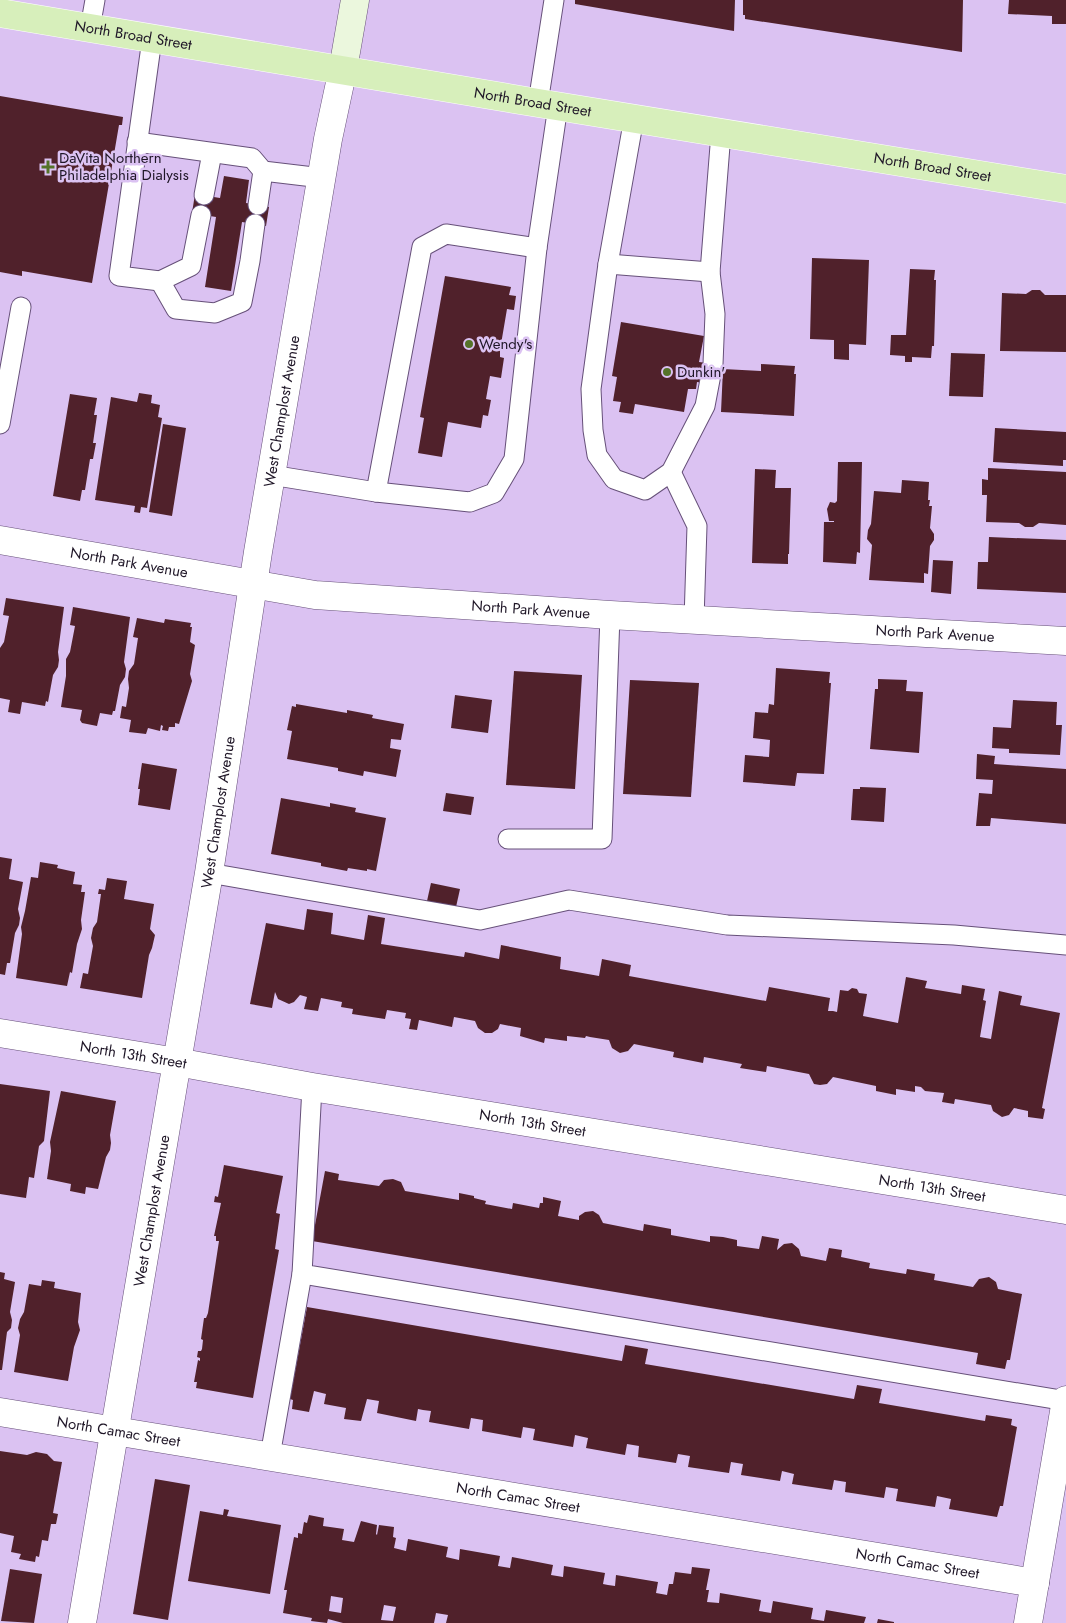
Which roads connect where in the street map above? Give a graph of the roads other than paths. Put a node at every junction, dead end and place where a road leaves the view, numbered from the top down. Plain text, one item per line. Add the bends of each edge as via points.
1 (95, 0) edge
2 (355, 0) edge
3 (554, 0) edge
4 (0, 13) edge
5 (90, 28) junction
6 (152, 38) junction
7 (343, 69) junction
8 (548, 104) junction
9 (634, 118) junction
10 (721, 133) junction
11 (137, 142) junction
12 (212, 153) junction
13 (263, 171) junction
14 (322, 178) junction
15 (1066, 189) edge
16 (204, 195) dead end
17 (258, 205) dead end
18 (201, 215) dead end
19 (255, 224) dead end
20 (537, 248) junction
21 (608, 264) junction
22 (710, 272) junction
23 (160, 281) junction
24 (21, 307) dead end
25 (0, 424) edge
26 (671, 472) junction
27 (271, 476) junction
28 (376, 492) junction
29 (0, 540) edge
30 (252, 585) junction
31 (610, 615) junction
32 (694, 620) junction
33 (1066, 641) edge
34 (508, 838) dead end
35 (209, 873) junction
36 (1066, 945) edge
37 (0, 1033) edge
38 (177, 1062) junction
39 (312, 1087) junction
40 (1066, 1210) edge
41 (302, 1274) junction
42 (1066, 1401) edge
43 (0, 1412) edge
44 (114, 1431) junction
45 (270, 1456) junction
46 (1035, 1583) junction
47 (82, 1623) edge
48 (1028, 1623) edge

1 - 5 lane
2 - 7 street, West Champlost Avenue
3 - 8 lane
4 - 5 main road, North Broad Street
5 - 6 main road, North Broad Street
6 - 7 main road, North Broad Street
6 - 11 lane
7 - 8 main road, North Broad Street
7 - 14 street, West Champlost Avenue
8 - 9 main road, North Broad Street
8 - 20 lane
9 - 10 main road, North Broad Street
9 - 21 lane
10 - 15 main road, North Broad Street
10 - 22 lane
11 - 12 lane
11 - 23 lane via 119,276
12 - 13 lane via 252,158
12 - 16 lane
13 - 14 lane
13 - 17 lane
14 - 27 street, West Champlost Avenue
18 - 23 lane via 191,266
19 - 23 lane via 242,302 215,313 176,309
20 - 28 lane via 446,234 422,247
20 - 28 lane via 514,459 494,493 470,502
21 - 22 lane
21 - 26 lane via 591,388 597,456 614,479 645,490
22 - 26 lane via 715,314 713,364 705,406
24 - 25 lane
26 - 32 lane via 697,526
27 - 28 lane
27 - 30 street, West Champlost Avenue
29 - 30 street, North Park Avenue
30 - 31 street, North Park Avenue via 315,595
30 - 35 street, West Champlost Avenue
31 - 32 street, North Park Avenue
31 - 34 lane via 602,840
32 - 33 street, North Park Avenue
35 - 36 lane via 480,920 569,900 727,926 954,935
35 - 38 street, West Champlost Avenue
37 - 38 street, North 13th Street
38 - 39 street, North 13th Street
38 - 44 street, West Champlost Avenue
39 - 40 street, North 13th Street
39 - 41 lane
41 - 42 lane
41 - 45 lane
42 - 46 street
43 - 44 street, North Camac Street
44 - 45 street, North Camac Street
44 - 47 street, West Champlost Avenue
45 - 46 street, North Camac Street
46 - 48 street

